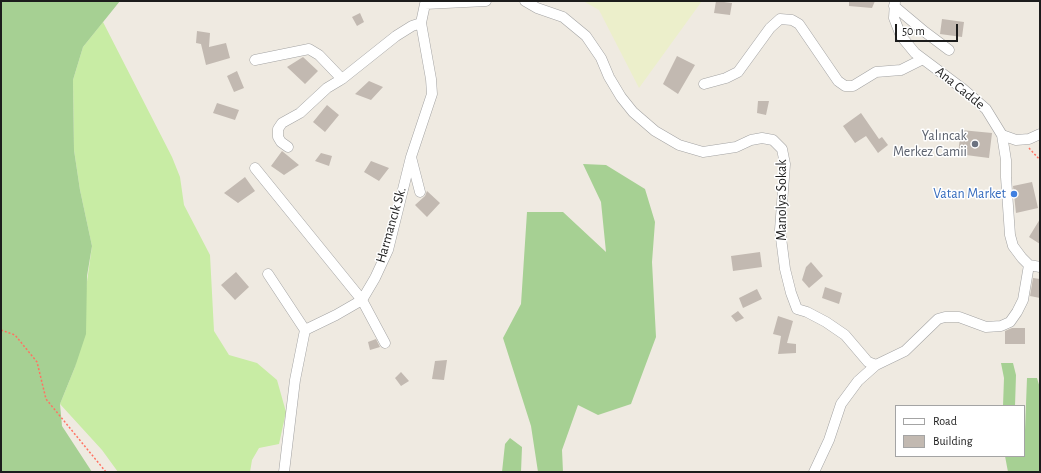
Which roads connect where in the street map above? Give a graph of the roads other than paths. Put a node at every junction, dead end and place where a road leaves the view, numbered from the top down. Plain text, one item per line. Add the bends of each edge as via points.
1 (486, 1) edge
2 (525, 1) edge
3 (895, 4) edge
4 (422, 23) junction
5 (949, 50) dead end
6 (923, 59) junction
7 (255, 60) dead end
8 (342, 79) junction
9 (704, 84) dead end
10 (1002, 134) junction
11 (1040, 134) edge
12 (288, 148) dead end
13 (411, 157) junction
14 (255, 168) dead end
15 (420, 192) dead end
16 (1029, 265) junction
17 (1040, 267) edge
18 (268, 274) dead end
19 (362, 300) junction
20 (305, 330) junction
21 (385, 343) dead end
22 (876, 365) junction
23 (284, 472) edge
24 (814, 472) edge

1 - 4 street, Harmancık Sk. via 425,4
2 - 22 street, Manolya Sokak via 563,17 586,36 632,112 679,145 703,152 736,147 762,138 773,140 782,149 785,164 780,230 785,269 797,309 826,322 845,335 868,362
3 - 5 street
3 - 6 street, Ana Cadde via 894,18 901,36
4 - 8 street via 396,36
4 - 13 street, Harmancık Sk. via 432,94
6 - 9 street via 901,70 876,72 853,86 845,86 838,81 799,24 792,20 780,19 770,28 738,72
6 - 10 street, Ana Cadde via 986,108
7 - 8 street via 309,49 320,55
8 - 12 street via 327,88 300,113 282,123 278,129 278,137
10 - 11 street via 1016,140 1029,139
10 - 16 street, Ana Cadde via 1010,235 1013,246
13 - 15 street
13 - 19 street, Harmancık Sk. via 388,250
14 - 19 street
16 - 17 street
16 - 22 street via 1023,300 1010,322 1001,326 986,327 959,317 945,316 938,319 905,351
18 - 20 street
19 - 20 street, Harmancık Sk.
19 - 21 street
20 - 23 street via 295,380
22 - 24 street via 858,381 841,404 829,440

